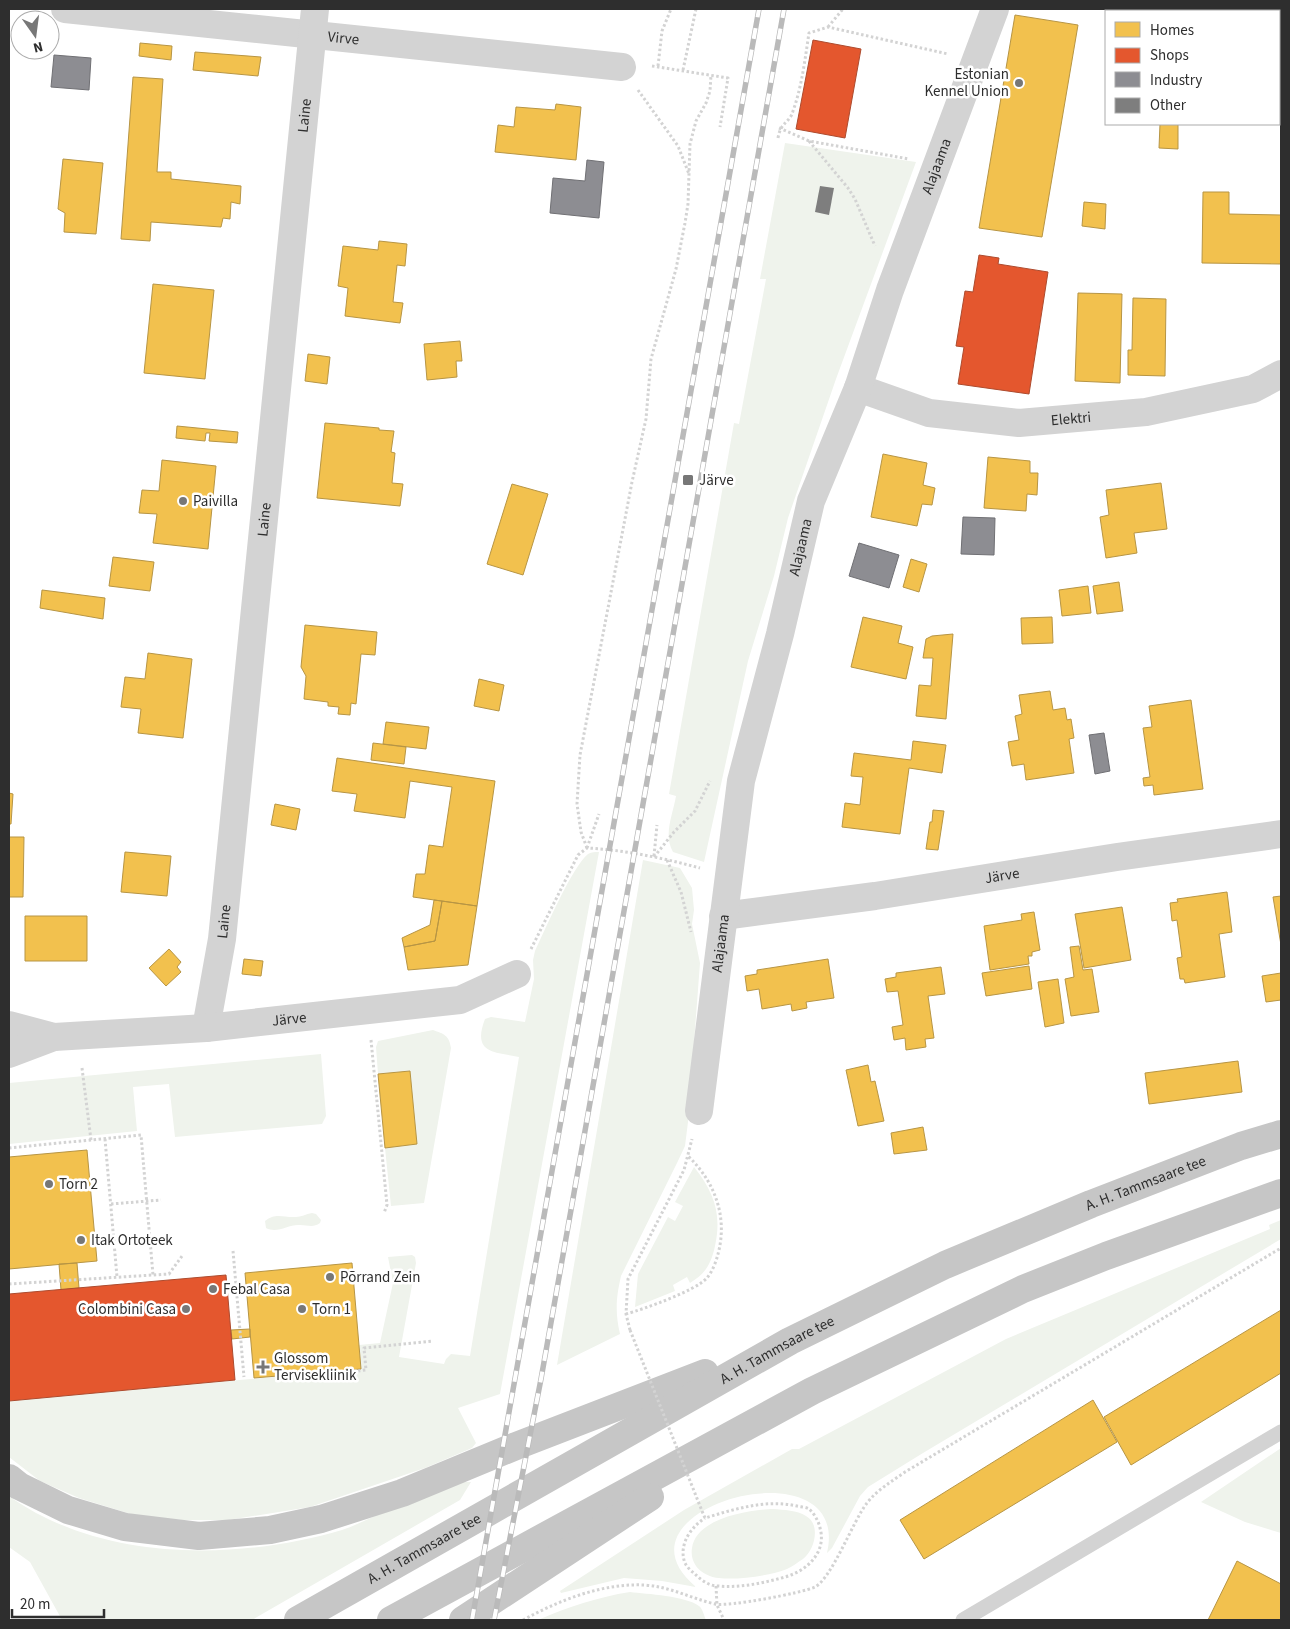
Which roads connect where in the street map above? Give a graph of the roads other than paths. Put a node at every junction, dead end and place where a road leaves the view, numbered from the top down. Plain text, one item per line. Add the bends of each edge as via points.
1 (65, 9) edge
2 (995, 9) edge
3 (314, 21) edge
4 (622, 67) road end
5 (1281, 374) edge
6 (858, 388) junction
7 (1281, 834) edge
8 (723, 916) junction
9 (517, 974) road end
10 (9, 1025) edge
11 (206, 1028) junction
12 (54, 1037) junction
13 (9, 1054) edge
14 (699, 1111) road end
15 (1281, 1134) edge
16 (1281, 1193) edge
17 (790, 1341) junction
18 (812, 1391) junction
19 (1281, 1432) edge
20 (9, 1478) edge
21 (298, 1620) edge
22 (391, 1620) edge
23 (463, 1620) edge
24 (963, 1620) edge

1 - 3 street, Virve
2 - 6 street, Alajaama via 890,290
3 - 4 street, Virve
3 - 11 street, Laine via 222,939
5 - 6 street, Elektri via 1253,389 1146,412 1019,423 929,413
6 - 8 street, Alajaama via 811,501 780,634 740,781
7 - 8 street, Järve
8 - 14 street, Alajaama
9 - 11 street, Järve via 460,1000
10 - 12 street, Järve
11 - 12 street, Järve
12 - 13 street, Järve
15 - 17 main road, A. H. Tammsaare tee via 1241,1146 1091,1204 945,1265
16 - 18 main road via 1023,1289
17 - 20 main road via 402,1493 321,1519 270,1530 199,1536 125,1526 68,1510
17 - 21 main road, A. H. Tammsaare tee
18 - 22 main road
18 - 23 main road
19 - 24 lane

